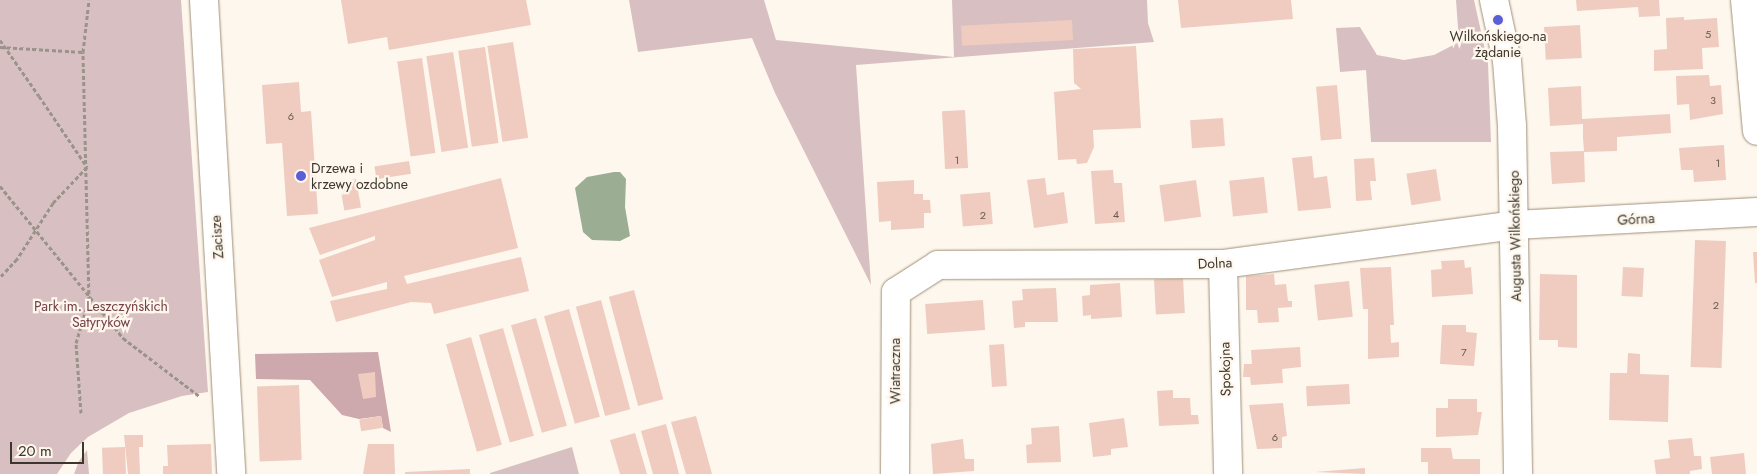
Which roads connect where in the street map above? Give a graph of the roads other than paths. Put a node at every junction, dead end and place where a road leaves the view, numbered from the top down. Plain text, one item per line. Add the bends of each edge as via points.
1 (204, 0) edge
2 (1494, 0) edge
3 (1745, 0) edge
4 (1754, 76) edge
5 (1757, 131) edge
6 (1757, 212) edge
7 (1515, 225) junction
8 (1223, 264) junction
9 (916, 278) joint
10 (231, 474) edge
11 (895, 474) edge
12 (1228, 474) edge
13 (1518, 474) edge

1 - 10 street, Zacisze
2 - 7 street, Augusta Wilkońskiego via 1507,61
3 - 4 street
4 - 5 street
6 - 7 street, Górna
7 - 8 street, Dolna
7 - 13 street, Augusta Wilkońskiego
8 - 9 street, Dolna via 938,265
8 - 12 street, Spokojna
9 - 11 street, Wiatraczna via 896,292

